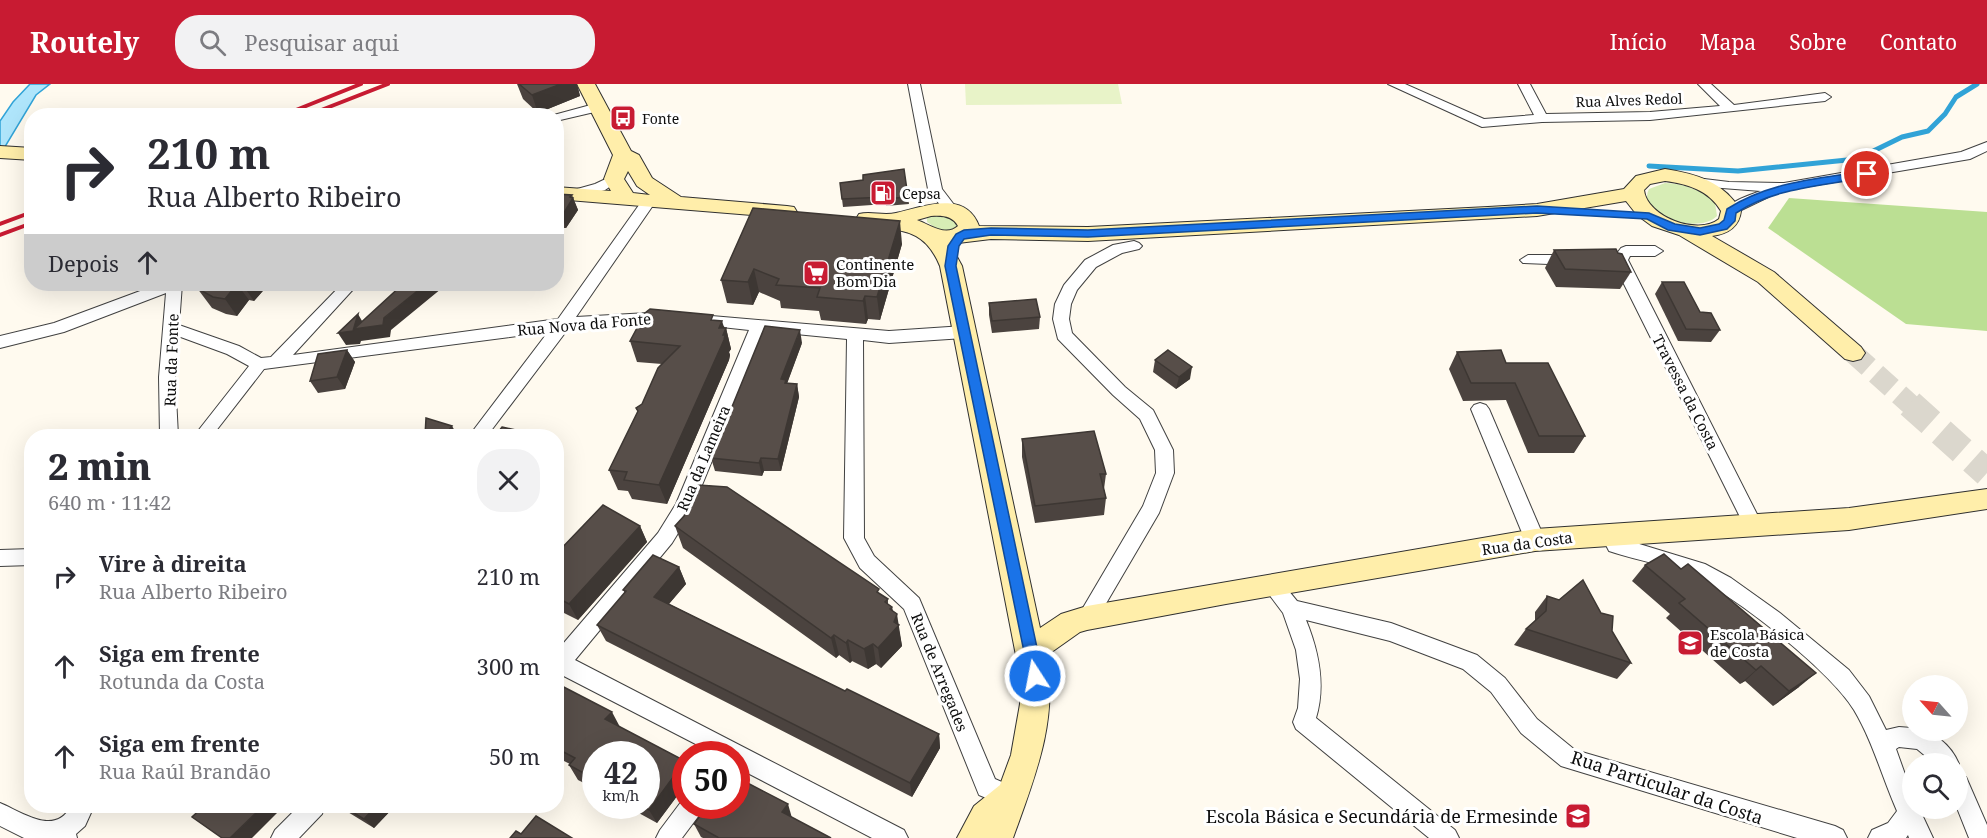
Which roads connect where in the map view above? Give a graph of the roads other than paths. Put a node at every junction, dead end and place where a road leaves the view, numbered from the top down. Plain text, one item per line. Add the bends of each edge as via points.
1 (586, 84) edge
2 (914, 84) edge
3 (1394, 84) edge
4 (1524, 84) edge
5 (1704, 84) edge
6 (1825, 97) dead end
7 (598, 107) junction
8 (1731, 109) junction
9 (564, 115) edge
10 (1542, 118) junction
11 (1987, 146) edge
12 (0, 152) edge
13 (24, 154) edge
14 (623, 155) junction
15 (614, 179) junction
16 (1696, 182) junction
17 (1784, 187) junction
18 (935, 189) junction
19 (646, 191) junction
20 (566, 193) edge
21 (1632, 194) junction
22 (626, 199) junction
23 (1537, 210) junction
24 (807, 214) edge
25 (1649, 216) junction
26 (1730, 216) junction
27 (849, 218) edge
28 (923, 222) junction
29 (959, 224) junction
30 (1685, 230) junction
31 (1134, 246) dead end
32 (1655, 251) dead end
33 (1528, 260) dead end
34 (1586, 260) edge
35 (951, 266) junction
36 (1766, 277) junction
37 (155, 291) edge
38 (173, 291) edge
39 (343, 291) edge
40 (563, 324) junction
41 (759, 326) junction
42 (172, 328) junction
43 (964, 332) junction
44 (855, 335) junction
45 (0, 342) edge
46 (1853, 353) tunnel mouth
47 (277, 361) junction
48 (259, 364) junction
49 (1480, 409) dead end
50 (169, 429) edge
51 (208, 429) edge
52 (483, 429) edge
53 (1987, 499) edge
54 (1753, 524) junction
55 (1610, 533) junction
56 (1534, 540) junction
57 (24, 557) edge
58 (0, 558) edge
59 (1272, 585) junction
60 (1291, 608) junction
61 (1024, 618) junction
62 (1079, 620) junction
63 (1030, 651) junction
64 (564, 655) edge
65 (564, 665) edge
66 (708, 741) edge
67 (1884, 747) junction
68 (1938, 753) edge
69 (750, 763) edge
70 (1011, 797) junction
71 (1902, 797) edge
72 (1968, 808) edge
73 (80, 813) edge
74 (307, 813) edge
75 (0, 815) edge
76 (682, 819) edge
77 (1905, 819) edge
78 (1912, 819) edge
79 (65, 833) edge
80 (977, 837) edge
81 (283, 838) edge
82 (668, 838) edge
83 (896, 838) edge
84 (1447, 838) edge
85 (1835, 838) edge
86 (1880, 838) edge
87 (1921, 838) edge
88 (1981, 838) edge

1 - 7 main road
2 - 18 street
3 - 10 street, Rua Alves Redol via 1482,123
4 - 10 street
5 - 8 street
6 - 8 street, Rua Alves Redol
7 - 9 street
7 - 14 main road
8 - 10 street, Rua Alves Redol via 1650,116
11 - 17 street via 1965,156
12 - 13 main road
14 - 15 main road via 621,170
14 - 19 main road via 632,159
15 - 20 street via 600,187
15 - 22 main road
16 - 17 street
16 - 21 main road via 1651,176 1634,186
16 - 26 main road via 1720,195
17 - 26 street via 1746,201
18 - 28 street
18 - 29 street
19 - 22 main road
19 - 24 main road via 678,202
19 - 40 street
20 - 22 main road
21 - 23 main road
21 - 25 main road
23 - 25 main road
23 - 29 main road via 1088,234 1016,232
25 - 30 main road
26 - 30 main road via 1723,227
26 - 36 main road
27 - 28 main road
28 - 29 main road via 943,238
28 - 29 main road via 941,207
28 - 35 main road
29 - 35 main road
30 - 36 main road
31 - 62 street via 1110,250 1095,259 1067,294 1060,324 1064,335 1147,415 1164,450 1165,473 1152,508
32 - 54 street, Travessa da Costa via 1626,251 1614,260
33 - 34 street
35 - 43 main road
36 - 46 main road
37 - 45 street via 58,328
38 - 42 street, Rua da Fonte
39 - 47 street
40 - 41 street, Rua Nova da Fonte via 660,317
40 - 47 street, Rua Nova da Fonte
40 - 52 street
41 - 44 street, Rua Nova da Fonte
41 - 64 street, Rua da Lameira via 684,507 665,538
42 - 48 street
42 - 50 street, Rua da Fonte via 167,377
43 - 44 street, Rua Nova da Fonte
43 - 61 main road
44 - 70 street, Rua de Arregades via 854,538 867,562 912,604 987,787
47 - 48 street, Rua Nova da Fonte
48 - 51 street
49 - 56 street
53 - 54 main road, Rua da Costa via 1849,519
54 - 55 main road, Rua da Costa
55 - 56 main road, Rua da Costa
55 - 67 street via 1616,545 1698,570 1773,619 1842,677
56 - 59 main road, Rua da Costa
57 - 58 street
59 - 60 street
59 - 62 main road, Rua da Costa
60 - 84 street via 1300,626 1310,672 1311,706 1304,722
60 - 85 street, Rua Particular da Costa via 1391,633 1470,662 1498,685 1529,726 1569,759
61 - 62 main road, Rua da Costa
61 - 63 main road
62 - 63 main road, Rua da Costa
63 - 70 main road via 1035,676 1033,721 1027,755
65 - 66 street
67 - 68 street via 1891,738 1902,735 1917,739
67 - 71 street
69 - 83 street
70 - 80 main road
72 - 88 street
73 - 79 street
74 - 81 street
75 - 79 street via 38,834
76 - 82 street
77 - 86 street via 1896,832
78 - 87 street

